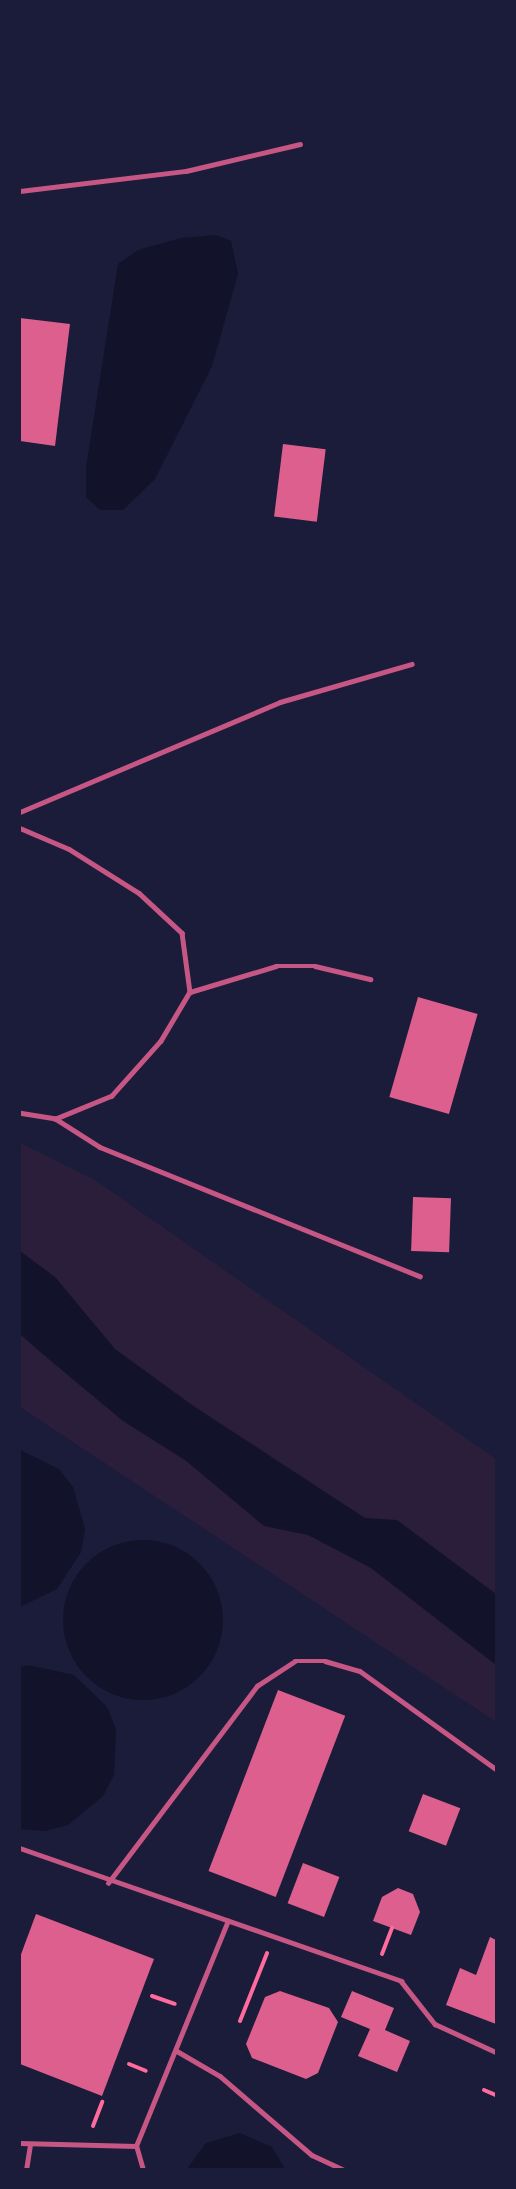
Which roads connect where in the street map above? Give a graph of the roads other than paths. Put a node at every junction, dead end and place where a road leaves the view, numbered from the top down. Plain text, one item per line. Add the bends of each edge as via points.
1 (300, 144) dead end
2 (20, 191) edge
3 (412, 664) dead end
4 (20, 812) edge
5 (20, 828) edge
6 (370, 980) dead end
7 (190, 992) junction
8 (20, 1113) edge
9 (56, 1119) junction
10 (420, 1276) dead end
11 (496, 1769) edge
12 (20, 1848) edge
13 (108, 1883) junction
14 (228, 1921) junction
15 (177, 2051) junction
16 (496, 2052) edge
17 (20, 2143) edge
18 (30, 2146) junction
19 (136, 2146) junction
20 (26, 2169) edge
21 (143, 2169) edge
22 (344, 2169) edge

1 - 2 lane via 186,171
3 - 4 lane via 280,702
5 - 7 lane via 69,849 139,893 182,933
6 - 7 lane via 315,966 276,966
7 - 9 lane via 161,1041 112,1096
8 - 9 lane
9 - 10 lane via 100,1147
11 - 13 lane via 360,1671 325,1660 295,1661 257,1686
12 - 13 lane
13 - 14 lane
14 - 15 lane
14 - 16 lane via 275,1933 409,1986 435,2024
15 - 19 lane
15 - 22 lane via 220,2076 312,2155
17 - 18 lane
18 - 19 lane
18 - 20 lane
19 - 21 lane

